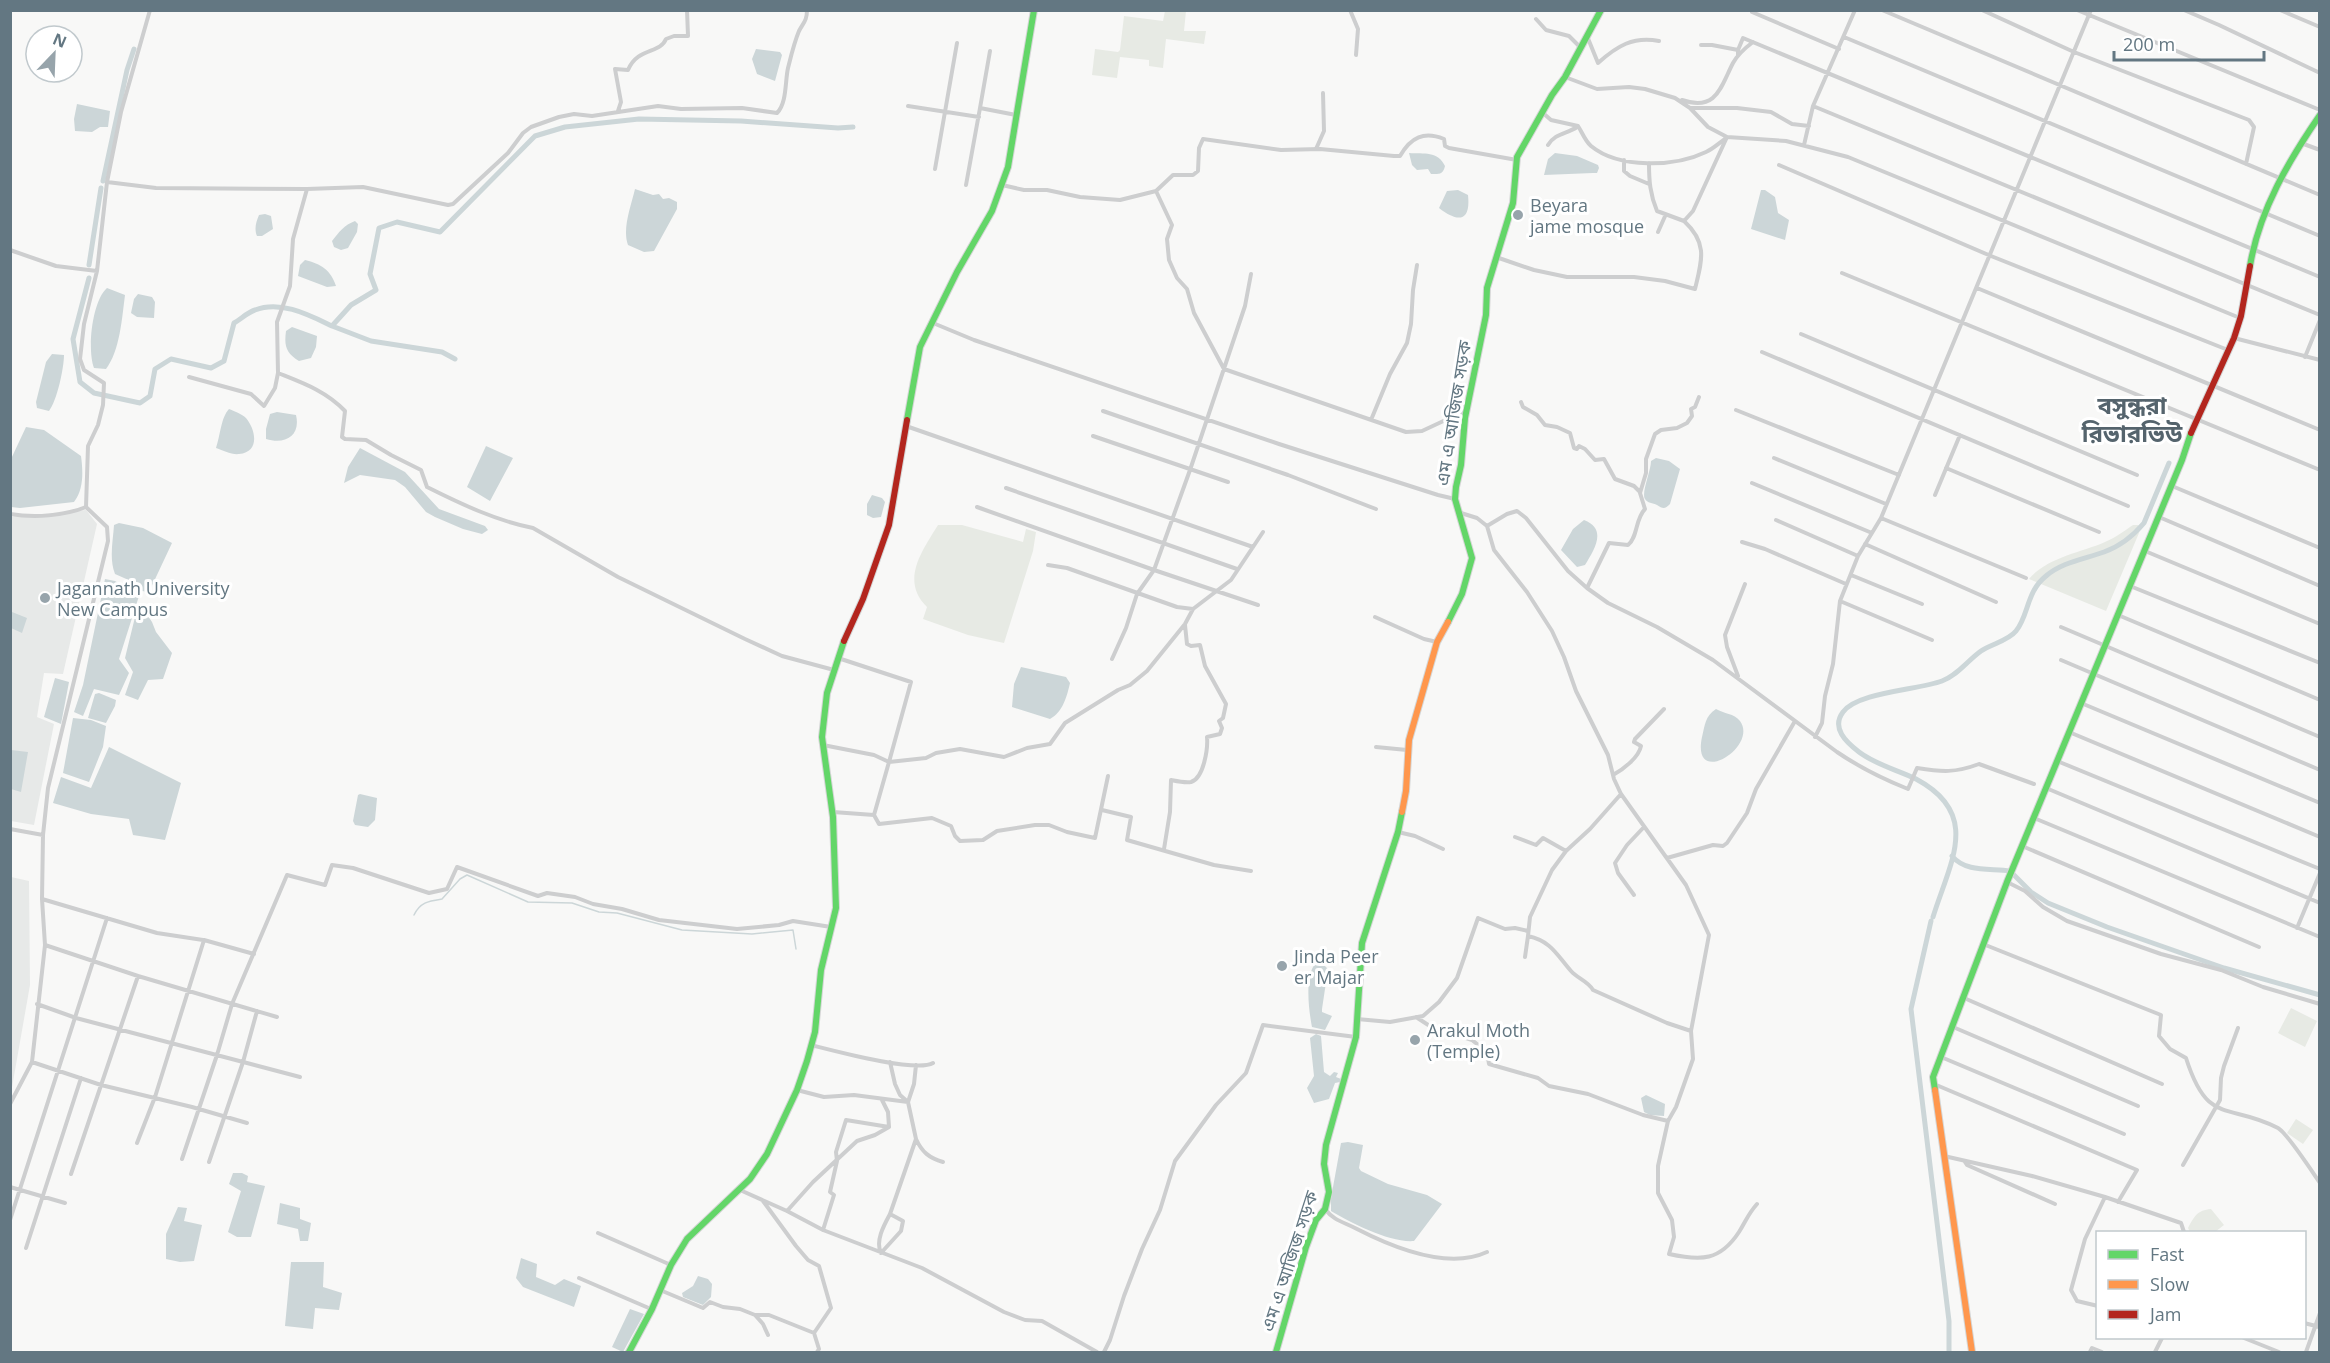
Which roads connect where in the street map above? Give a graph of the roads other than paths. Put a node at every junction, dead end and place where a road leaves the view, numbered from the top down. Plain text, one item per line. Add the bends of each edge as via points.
1 (150, 10) edge
2 (687, 10) edge
3 (807, 10) edge
4 (1034, 10) edge
5 (1350, 10) edge
6 (1601, 10) edge
7 (1855, 10) edge
8 (1882, 10) edge
9 (1982, 10) edge
10 (2077, 10) edge
11 (2091, 10) edge
12 (2184, 10) edge
13 (2280, 10) edge
14 (1752, 12) dead end
15 (2089, 16) junction
16 (1536, 19) dead end
17 (2319, 27) edge
18 (1587, 36) junction
19 (1844, 37) junction
20 (1659, 41) dead end
21 (1753, 42) junction
22 (957, 43) dead end
23 (1578, 45) dead end
24 (1701, 45) dead end
25 (1839, 49) junction
26 (990, 51) dead end
27 (2074, 52) junction
28 (1738, 53) junction
29 (1356, 55) dead end
30 (1827, 73) junction
31 (2319, 73) edge
32 (1565, 77) junction
33 (2060, 87) junction
34 (1323, 93) dead end
35 (1675, 98) junction
36 (908, 106) dead end
37 (1814, 106) junction
38 (980, 108) junction
39 (1690, 108) junction
40 (2319, 110) edge
41 (618, 111) junction
42 (945, 112) junction
43 (1542, 112) junction
44 (1017, 115) junction
45 (2319, 115) edge
46 (979, 117) junction
47 (2046, 122) junction
48 (1578, 126) junction
49 (1809, 126) junction
50 (1727, 137) junction
51 (2300, 142) junction
52 (1548, 145) dead end
53 (1803, 145) junction
54 (1316, 149) junction
55 (2319, 150) edge
56 (2030, 159) junction
57 (1517, 160) junction
58 (1624, 160) junction
59 (1649, 163) junction
60 (2246, 164) junction
61 (1779, 165) dead end
62 (935, 169) dead end
63 (2281, 179) junction
64 (107, 182) junction
65 (1649, 184) junction
66 (966, 185) dead end
67 (1002, 185) junction
68 (307, 189) junction
69 (1156, 191) junction
70 (2018, 191) junction
71 (2319, 195) edge
72 (1666, 214) junction
73 (2266, 214) junction
74 (1684, 221) junction
75 (2004, 223) junction
76 (1658, 232) dead end
77 (2319, 236) edge
78 (10, 250) edge
79 (2253, 250) junction
80 (1991, 256) junction
81 (1496, 257) junction
82 (1417, 265) dead end
83 (97, 271) junction
84 (1842, 273) dead end
85 (1251, 274) dead end
86 (2319, 277) edge
87 (2247, 285) junction
88 (1977, 288) junction
89 (2319, 315) edge
90 (2240, 318) junction
91 (2319, 320) edge
92 (1963, 322) junction
93 (932, 323) junction
94 (1802, 334) dead end
95 (2234, 338) junction
96 (2228, 350) junction
97 (1762, 352) dead end
98 (2305, 357) junction
99 (2319, 360) edge
100 (1224, 369) junction
101 (278, 373) junction
102 (189, 377) dead end
103 (2212, 387) junction
104 (1934, 390) junction
105 (1699, 397) dead end
106 (1521, 402) dead end
107 (1467, 410) junction
108 (1736, 410) dead end
109 (1102, 411) dead end
110 (2196, 417) junction
111 (1207, 419) junction
112 (1371, 420) junction
113 (1922, 420) junction
114 (906, 426) junction
115 (2319, 430) edge
116 (1960, 435) junction
117 (1093, 436) dead end
118 (1198, 444) junction
119 (1774, 458) dead end
120 (1946, 468) junction
121 (1191, 470) junction
122 (2319, 470) edge
123 (1899, 475) junction
124 (2137, 476) dead end
125 (1228, 482) dead end
126 (1752, 483) dead end
127 (2172, 486) junction
128 (1006, 488) dead end
129 (1640, 491) junction
130 (1935, 495) dead end
131 (1455, 499) junction
132 (1887, 504) junction
133 (2128, 506) dead end
134 (86, 507) junction
135 (977, 507) dead end
136 (1376, 508) dead end
137 (1461, 513) junction
138 (10, 514) edge
139 (2159, 517) junction
140 (1881, 518) junction
141 (1171, 519) junction
142 (1776, 520) dead end
143 (1487, 526) junction
144 (1263, 532) dead end
145 (1872, 532) junction
146 (2099, 532) dead end
147 (1742, 542) dead end
148 (1163, 544) junction
149 (1865, 544) junction
150 (1253, 547) junction
151 (2319, 548) edge
152 (2145, 551) junction
153 (1858, 556) junction
154 (1048, 565) dead end
155 (1237, 569) junction
156 (1154, 570) junction
157 (1851, 575) junction
158 (2026, 578) dead end
159 (1745, 584) dead end
160 (1846, 584) junction
161 (2130, 586) junction
162 (2319, 586) edge
163 (1587, 588) junction
164 (1217, 591) junction
165 (1137, 594) junction
166 (1840, 601) junction
167 (1996, 602) dead end
168 (1922, 604) dead end
169 (1258, 605) dead end
170 (1193, 609) junction
171 (2118, 615) junction
172 (1375, 616) dead end
173 (1185, 624) junction
174 (2319, 624) edge
175 (2061, 627) dead end
176 (1932, 640) dead end
177 (1437, 642) junction
178 (2105, 646) junction
179 (837, 658) junction
180 (1112, 659) dead end
181 (2061, 660) dead end
182 (2319, 663) edge
183 (834, 670) junction
184 (2093, 675) junction
185 (1738, 676) junction
186 (2319, 700) edge
187 (2081, 703) junction
188 (1664, 709) dead end
189 (1795, 721) junction
190 (2069, 732) junction
191 (1815, 737) junction
192 (2319, 737) edge
193 (823, 745) junction
194 (1376, 747) dead end
195 (1407, 750) junction
196 (889, 762) junction
197 (2057, 762) junction
198 (2319, 770) edge
199 (1613, 775) junction
200 (1108, 776) dead end
201 (2034, 784) dead end
202 (2046, 788) junction
203 (1621, 794) junction
204 (2319, 803) edge
205 (1102, 810) junction
206 (833, 812) junction
207 (874, 815) junction
208 (2034, 818) junction
209 (1644, 827) junction
210 (10, 829) edge
211 (1398, 832) junction
212 (43, 835) junction
213 (1515, 837) dead end
214 (2319, 837) edge
215 (2022, 846) junction
216 (1164, 849) junction
217 (1443, 849) dead end
218 (1566, 851) junction
219 (1667, 858) junction
220 (1251, 871) dead end
221 (2319, 871) edge
222 (2007, 882) junction
223 (1634, 895) dead end
224 (42, 899) junction
225 (2309, 899) junction
226 (2319, 903) edge
227 (107, 918) junction
228 (831, 927) junction
229 (2297, 928) junction
230 (1528, 934) junction
231 (2319, 937) edge
232 (204, 940) junction
233 (1983, 944) junction
234 (45, 945) junction
235 (2259, 947) dead end
236 (254, 954) junction
237 (1525, 957) dead end
238 (95, 961) junction
239 (138, 976) junction
240 (188, 990) junction
241 (1963, 998) junction
242 (37, 1004) junction
243 (232, 1004) junction
244 (2319, 1004) edge
245 (257, 1011) junction
246 (277, 1017) dead end
247 (1416, 1017) junction
248 (76, 1018) junction
249 (1356, 1018) junction
250 (1952, 1026) junction
251 (2238, 1028) dead end
252 (119, 1029) junction
253 (1691, 1031) junction
254 (1356, 1037) junction
255 (170, 1043) junction
256 (812, 1045) junction
257 (217, 1055) junction
258 (1940, 1057) junction
259 (32, 1062) junction
260 (243, 1062) junction
261 (891, 1062) junction
262 (933, 1063) dead end
263 (916, 1065) junction
264 (57, 1070) junction
265 (300, 1077) dead end
266 (81, 1078) junction
267 (1934, 1084) junction
268 (2162, 1084) dead end
269 (102, 1085) junction
270 (797, 1090) junction
271 (155, 1097) junction
272 (882, 1099) junction
273 (908, 1102) junction
274 (10, 1104) edge
275 (2138, 1107) dead end
276 (2217, 1108) junction
277 (199, 1109) junction
278 (224, 1116) junction
279 (1668, 1121) junction
280 (247, 1123) dead end
281 (889, 1127) junction
282 (2124, 1134) dead end
283 (916, 1139) junction
284 (137, 1143) dead end
285 (1943, 1156) junction
286 (182, 1159) dead end
287 (837, 1161) junction
288 (1964, 1161) junction
289 (209, 1162) dead end
290 (943, 1162) dead end
291 (2183, 1165) dead end
292 (71, 1174) dead end
293 (2319, 1183) edge
294 (10, 1187) edge
295 (19, 1190) junction
296 (740, 1190) junction
297 (44, 1197) junction
298 (2105, 1197) junction
299 (762, 1200) junction
300 (2118, 1202) junction
301 (65, 1203) dead end
302 (1757, 1204) dead end
303 (2055, 1204) dead end
304 (1325, 1209) junction
305 (787, 1211) junction
306 (890, 1214) junction
307 (10, 1220) edge
308 (823, 1230) junction
309 (2183, 1231) edge
310 (598, 1233) dead end
311 (26, 1248) dead end
312 (1487, 1252) dead end
313 (880, 1253) junction
314 (671, 1265) junction
315 (579, 1278) dead end
316 (659, 1290) junction
317 (2096, 1306) edge
318 (652, 1310) junction
319 (2319, 1313) edge
320 (754, 1315) junction
321 (2306, 1324) edge
322 (2314, 1326) junction
323 (2319, 1327) edge
324 (814, 1333) junction
325 (768, 1335) dead end
326 (2162, 1339) edge
327 (2246, 1339) edge
328 (1094, 1352) edge
329 (629, 1353) edge
330 (817, 1353) edge
331 (1104, 1353) edge
332 (1276, 1353) edge
333 (1972, 1353) edge
334 (2090, 1353) edge
335 (2102, 1353) edge
336 (2155, 1353) edge
337 (2279, 1353) edge
338 (2306, 1353) edge

1 - 64 street via 121,112
2 - 41 street via 688,36 666,39 659,48 638,55 628,70 615,69 621,102
3 - 41 street via 777,112 658,106
4 - 44 street
5 - 29 street via 1358,29
6 - 18 street, এম এ আজিজ সড়ক
7 - 19 street
8 - 33 street
9 - 27 street
10 - 15 street
11 - 15 street
12 - 31 street
13 - 17 street
14 - 25 street
15 - 27 street
15 - 40 street
16 - 23 street via 1546,30 1569,36
18 - 20 street via 1598,63 1631,40
18 - 32 street, এম এ আজিজ সড়ক
19 - 25 street
19 - 47 street
21 - 28 street
21 - 28 street via 1743,38
21 - 30 street
22 - 42 street
24 - 28 street
25 - 30 street
26 - 38 street
27 - 33 street
27 - 60 street via 2253,122
28 - 35 street via 1721,92 1705,102
30 - 37 street
30 - 56 street
32 - 35 street via 1597,89 1637,88
32 - 43 street, এম এ আজিজ সড়ক
33 - 47 street
33 - 60 street
34 - 54 street via 1324,131
35 - 39 street
36 - 42 street
37 - 49 street
37 - 70 street
38 - 44 street
38 - 46 street
39 - 49 street via 1771,112 1792,124
39 - 50 street via 1708,127
41 - 68 street via 591,116 574,114 531,127 448,206 363,187
42 - 46 street
42 - 62 street
43 - 48 street via 1551,120
43 - 57 street, এম এ আজিজ সড়ক
44 - 67 street
45 - 51 street
46 - 66 street
47 - 56 street
47 - 73 street
48 - 52 street
48 - 58 street via 1590,145
49 - 53 street
50 - 53 street
50 - 59 street via 1706,152 1660,164
50 - 74 street via 1693,211
51 - 55 street
51 - 63 street
53 - 75 street via 1848,158
54 - 57 street via 1400,156 1420,135 1434,135 1449,148
54 - 69 street via 1281,150 1203,139 1198,171 1193,175 1173,175
56 - 70 street
56 - 79 street
57 - 81 street, এম এ আজিজ সড়ক via 1513,203
58 - 59 street
58 - 65 street via 1624,171
59 - 65 street
60 - 63 street
61 - 80 street
63 - 71 street
63 - 73 street
64 - 68 street via 156,188
64 - 83 street
65 - 72 street via 1657,211
67 - 69 street via 1120,200
67 - 93 street
68 - 101 street via 293,239 290,286 278,322
69 - 100 street via 1172,225 1167,239 1169,260 1187,289 1194,313
70 - 75 street
70 - 87 street
72 - 74 street
72 - 76 street
73 - 77 street
73 - 79 street
74 - 81 street via 1695,231 1703,248 1695,289 1634,277 1567,277
75 - 80 street
75 - 90 street
78 - 83 street via 56,266
79 - 86 street
79 - 87 street
80 - 88 street
80 - 96 street
81 - 107 street, এম এ আজিজ সড়ক via 1486,288 1486,315
82 - 112 street via 1407,343 1389,374
83 - 134 street via 80,359 84,370 105,383 98,425 88,446
84 - 92 street
85 - 100 street
87 - 89 street
87 - 90 street
88 - 92 street
88 - 103 street
90 - 95 street
91 - 98 street
92 - 104 street
92 - 110 street
93 - 111 street
93 - 114 street via 920,347
94 - 104 street
95 - 96 street
95 - 98 street
96 - 103 street
97 - 113 street
98 - 99 street
100 - 111 street
100 - 112 street
101 - 102 street via 275,388 264,406 251,393
101 - 183 street via 334,400 345,411 342,437 366,440 421,470 427,487 465,505 534,528 618,577 754,644
103 - 110 street
103 - 115 street
104 - 113 street
104 - 124 street
105 - 129 street via 1687,423 1655,434
106 - 129 street via 1545,425 1570,433 1574,448 1580,446 1595,459 1604,459 1615,479
107 - 112 street via 1422,431 1406,432
107 - 131 street, এম এ আজিজ সড়ক
108 - 123 street
109 - 118 street
110 - 122 street
110 - 127 street
111 - 118 street
111 - 131 street
113 - 116 street
113 - 123 street
114 - 141 street
114 - 179 street via 889,525
116 - 120 street
116 - 133 street
117 - 121 street
118 - 121 street
118 - 136 street
119 - 132 street
120 - 130 street
120 - 146 street
121 - 125 street
121 - 141 street
123 - 132 street
126 - 145 street
127 - 139 street
127 - 151 street
128 - 148 street
129 - 163 street via 1645,509 1638,517 1632,542 1610,543
131 - 137 street, এম এ আজিজ সড়ক
132 - 140 street
134 - 138 street via 72,513
134 - 212 street via 107,527 108,542 48,788
135 - 156 street
137 - 143 street
137 - 177 street, এম এ আজিজ সড়ক via 1472,558 1462,594
139 - 152 street
139 - 162 street
140 - 145 street
140 - 158 street
141 - 148 street
141 - 150 street
142 - 153 street
143 - 163 street via 1517,511
143 - 199 street via 1494,550 1552,631 1608,755
144 - 150 street
145 - 149 street
147 - 160 street
148 - 155 street
148 - 156 street
149 - 153 street
149 - 167 street
150 - 155 street
152 - 161 street
152 - 174 street
153 - 157 street
154 - 165 street via 1067,568
155 - 164 street
156 - 164 street
156 - 165 street
157 - 160 street
157 - 168 street
159 - 185 street via 1725,635
160 - 166 street
161 - 171 street
161 - 182 street
163 - 185 street
164 - 169 street
164 - 170 street
165 - 170 street
165 - 180 street
166 - 176 street
166 - 191 street via 1833,664 1822,723
170 - 173 street
171 - 178 street
171 - 186 street
172 - 177 street
173 - 196 street via 1137,680 1065,723 1050,744 1004,757 960,748 926,758
173 - 216 street via 1187,644 1202,648 1205,666 1226,704 1220,721 1222,732 1207,737 1208,753 1196,779 1171,780
175 - 178 street
177 - 195 street, এম এ আজিজ সড়ক
178 - 184 street
178 - 192 street
179 - 183 street
179 - 196 street via 911,682
181 - 184 street
183 - 193 street via 827,693
184 - 187 street
184 - 198 street
185 - 189 street
187 - 190 street
187 - 204 street
188 - 199 street via 1635,739 1641,746 1640,752
189 - 191 street
189 - 219 street via 1727,843
190 - 197 street
190 - 214 street
191 - 201 street via 1856,765 1908,789 1917,768 1958,771 1979,764
193 - 196 street via 874,755
193 - 206 street
194 - 195 street
195 - 211 street, এম এ আজিজ সড়ক via 1406,790
196 - 207 street
197 - 202 street
197 - 221 street
199 - 203 street
200 - 205 street
202 - 208 street
202 - 225 street
203 - 209 street
203 - 218 street
205 - 207 street via 1095,838 1035,825 997,831 983,840 970,842 960,841 951,826 932,818 879,824
205 - 216 street via 1131,817 1127,840
206 - 207 street
206 - 228 street via 837,886
208 - 215 street
208 - 229 street
209 - 219 street
209 - 223 street via 1615,863
210 - 212 street
211 - 217 street
211 - 249 street, এম এ আজিজ সড়ক via 1362,943
212 - 224 street
213 - 218 street via 1536,845 1543,838
215 - 222 street
215 - 235 street
216 - 220 street via 1214,865
218 - 230 street via 1539,895
219 - 253 street via 1686,885 1709,936
221 - 225 street
222 - 233 street
222 - 244 street via 2067,921
224 - 227 street
224 - 234 street
225 - 226 street
225 - 229 street
227 - 232 street via 157,933
227 - 238 street
228 - 236 street via 793,921 780,926 737,929 660,920 575,897 548,893 538,896 457,867 447,889 429,893 353,868 332,866 325,885 287,875
228 - 256 street via 821,970
229 - 231 street
230 - 237 street
230 - 247 street via 1478,918 1457,978 1438,1002 1423,1016
230 - 253 street via 1550,946 1593,990
232 - 236 street
232 - 240 street
233 - 241 street
233 - 276 street via 2161,1015 2159,1036 2170,1049 2187,1058 2194,1082
234 - 238 street
234 - 242 street
236 - 243 street
238 - 239 street
238 - 248 street
239 - 240 street
239 - 252 street
240 - 243 street
240 - 255 street
241 - 250 street
241 - 268 street
242 - 248 street
242 - 259 street
243 - 245 street
243 - 257 street
245 - 246 street
245 - 260 street
247 - 249 street via 1390,1022
247 - 279 street via 1439,1032 1472,1040 1487,1052 1489,1064
248 - 252 street
248 - 264 street
249 - 254 street, এম এ আজিজ সড়ক
250 - 258 street
250 - 275 street
251 - 276 street via 2224,1066
252 - 255 street
252 - 269 street
253 - 279 street via 1692,1059
254 - 304 street, এম এ আজিজ সড়ক via 1326,1145 1324,1164 1329,1192
254 - 331 street via 1263,1025 1246,1073 1174,1161 1160,1210
255 - 257 street
255 - 271 street
256 - 261 street
256 - 270 street
257 - 260 street
257 - 277 street
258 - 267 street
258 - 282 street
259 - 264 street
259 - 274 street
260 - 265 street
260 - 278 street
261 - 263 street
261 - 273 street via 895,1084
262 - 263 street via 927,1067
263 - 273 street
264 - 266 street
264 - 295 street
266 - 269 street
266 - 297 street
267 - 285 street
267 - 300 street via 2137,1170
269 - 271 street
269 - 292 street
270 - 272 street via 824,1096
270 - 296 street via 767,1154
271 - 277 street
271 - 284 street
272 - 273 street
272 - 281 street
273 - 283 street
276 - 291 street
276 - 293 street via 2281,1129
277 - 278 street
277 - 286 street
278 - 280 street
278 - 289 street
279 - 302 street via 1658,1166 1658,1194 1672,1220 1674,1237 1669,1254 1693,1260 1721,1252
281 - 287 street via 857,1141
281 - 287 street via 846,1120
283 - 290 street via 922,1151
283 - 306 street
285 - 288 street
285 - 333 street
287 - 305 street
287 - 308 street via 830,1192 834,1195
288 - 298 street
288 - 303 street
294 - 295 street
295 - 297 street
295 - 307 street
296 - 299 street
296 - 314 street via 687,1239
297 - 301 street
297 - 311 street
298 - 300 street
298 - 317 street via 2085,1239 2071,1290 2077,1301
299 - 305 street
299 - 324 street via 822,1273 831,1308
300 - 309 street via 2181,1223
304 - 312 street via 1332,1218 1368,1236 1429,1256 1450,1259 1477,1257
304 - 332 street, এম এ আজিজ সড়ক via 1316,1220 1306,1247
305 - 308 street
306 - 313 street via 878,1247
306 - 313 street via 903,1221 901,1232
308 - 313 street
310 - 314 street
313 - 328 street via 922,1268 1004,1312 1042,1321
314 - 316 street
315 - 318 street
316 - 318 street
316 - 320 street via 702,1308 710,1302
318 - 329 street
319 - 322 street
320 - 324 street via 769,1315
320 - 325 street via 764,1324
321 - 322 street
322 - 323 street
322 - 338 street
324 - 330 street
326 - 336 street
327 - 337 street
334 - 335 street via 2092,1348

